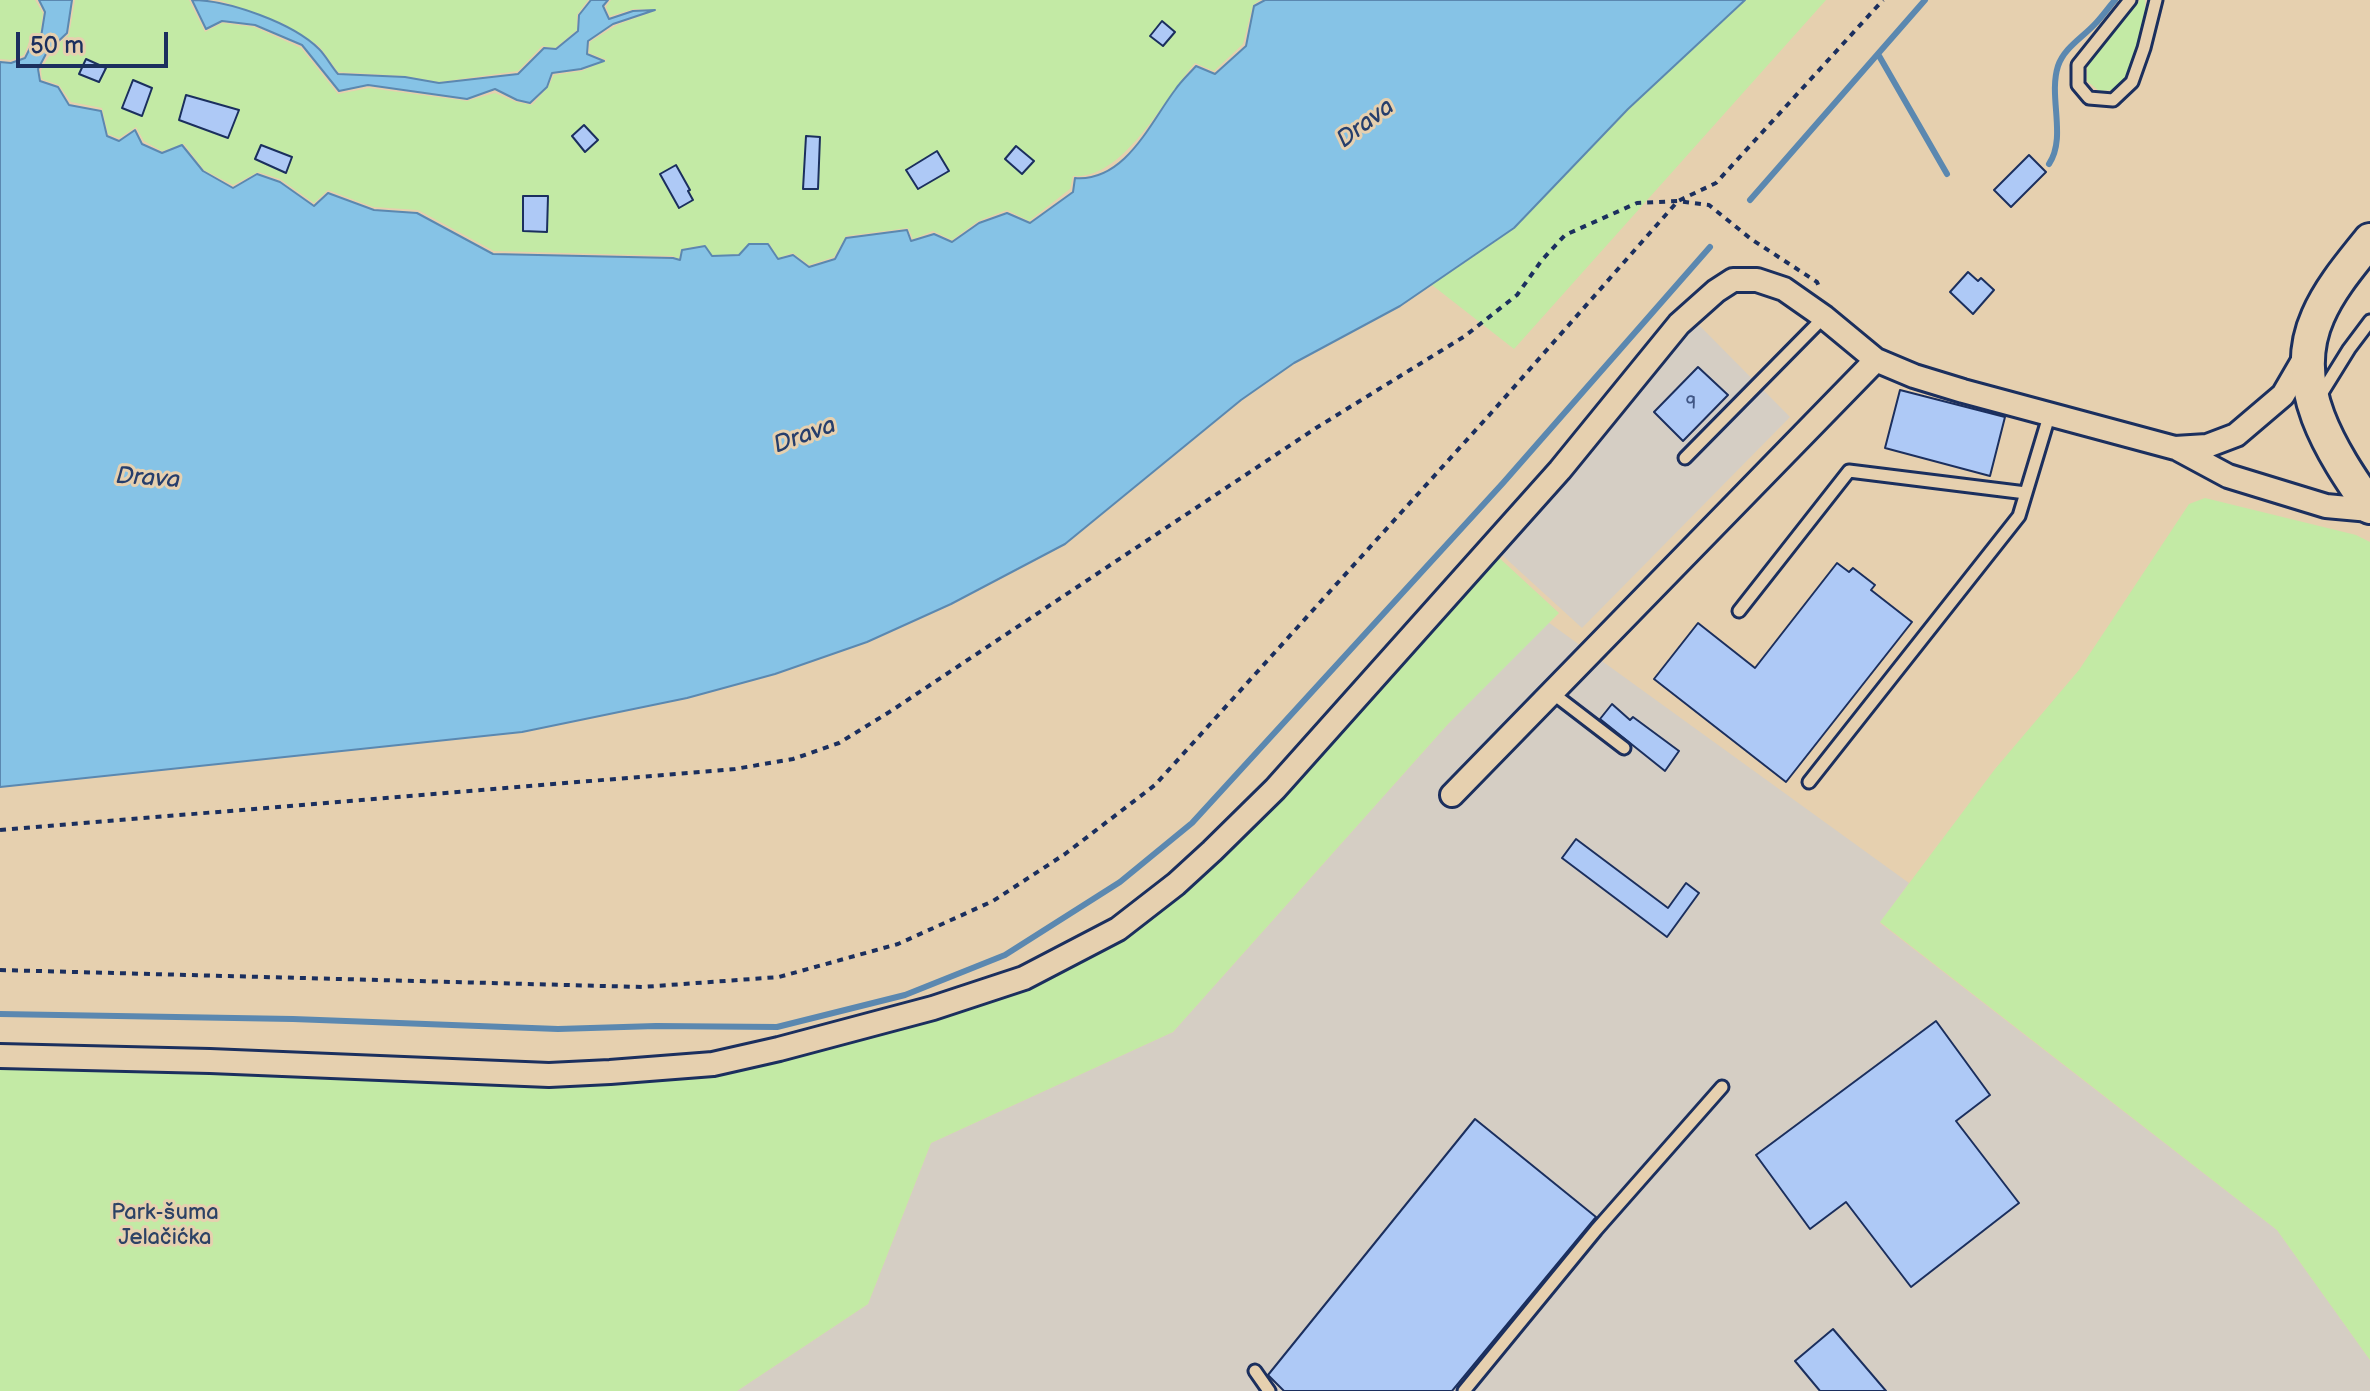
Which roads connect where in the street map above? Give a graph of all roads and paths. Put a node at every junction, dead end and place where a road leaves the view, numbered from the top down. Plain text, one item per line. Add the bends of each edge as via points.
1 (1883, 0) edge
2 (2130, 0) edge
3 (2156, 0) edge
4 (1678, 201) junction
5 (2370, 240) edge
6 (1824, 317) junction
7 (2370, 321) edge
8 (2309, 351) junction
9 (1876, 360) junction
10 (2314, 406) junction
11 (2050, 413) junction
12 (2175, 448) junction
13 (1685, 458) dead end
14 (2026, 493) junction
15 (2370, 509) edge
16 (1739, 611) dead end
17 (1551, 691) junction
18 (1624, 748) dead end
19 (1809, 782) dead end
20 (1452, 795) dead end
21 (0, 830) edge
22 (0, 970) edge
23 (0, 1056) edge
24 (1722, 1087) dead end
25 (1255, 1371) dead end
26 (1269, 1391) edge
27 (1464, 1391) edge

1 - 4 path via 1716,183
2 - 3 lane via 2078,65 2078,85 2089,98 2113,100 2132,82
4 - 6 path via 1709,205 1817,282
4 - 21 path via 1637,203 1565,235 1517,295 1465,336 1316,428 839,743 793,759 735,769
4 - 22 path via 1155,785 1065,854 966,914 898,944 779,977 642,987
5 - 8 main road via 2332,288 2316,318
6 - 9 street
6 - 13 lane
6 - 23 street via 1784,289 1757,280 1733,280 1716,291 1679,324 1560,470 1254,810 1176,884 1118,929 1024,978 933,1008 713,1064 610,1072 549,1075
7 - 10 lane
8 - 10 main road via 2306,379
8 - 12 street via 2283,395 2236,435 2207,446
9 - 11 street via 1963,391
9 - 17 street
10 - 15 main road via 2337,457
11 - 12 street
11 - 14 lane
12 - 15 street via 2228,476 2326,506
14 - 16 lane via 1849,471
14 - 19 lane via 2019,516
17 - 18 lane
17 - 20 street
24 - 27 lane
25 - 26 lane

